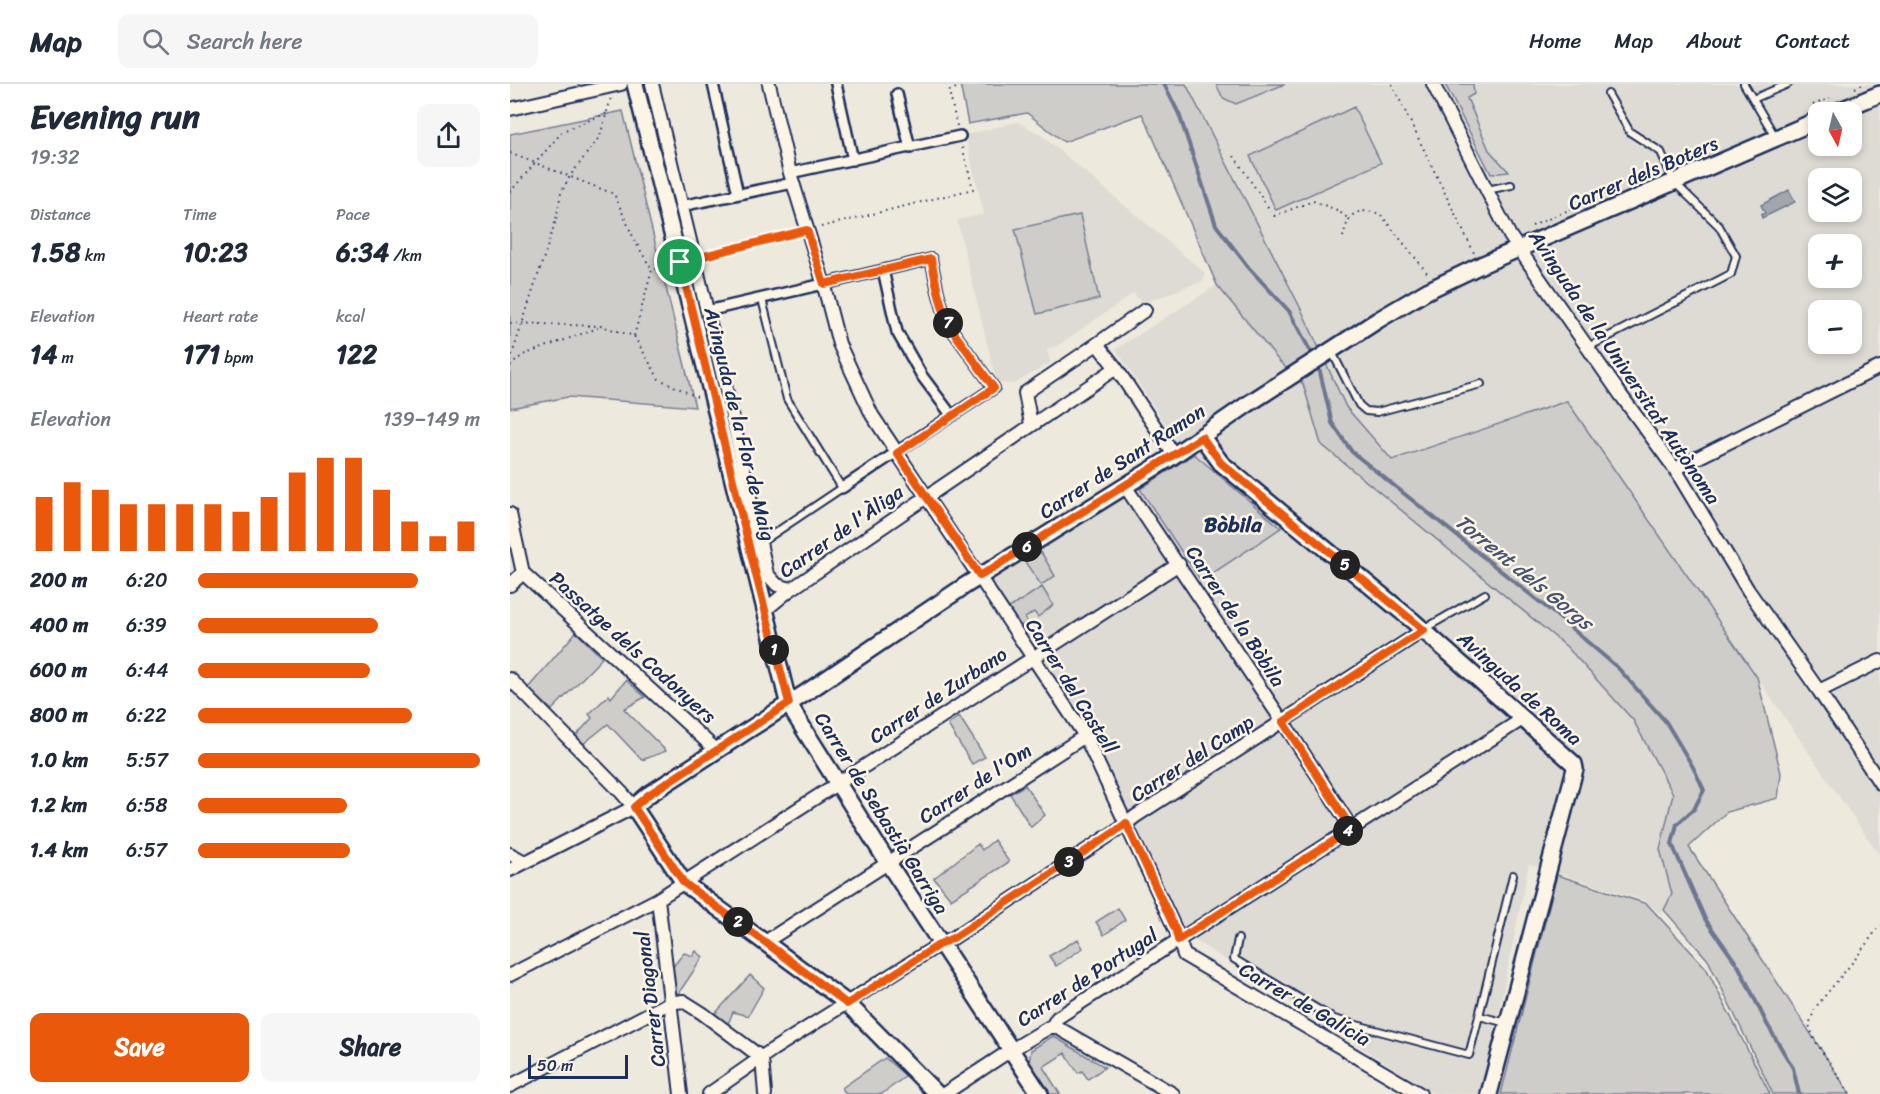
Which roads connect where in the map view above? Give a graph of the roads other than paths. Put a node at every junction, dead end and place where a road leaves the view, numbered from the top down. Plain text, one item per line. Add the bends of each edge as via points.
1 (635, 84) edge
2 (652, 84) edge
3 (713, 84) edge
4 (769, 84) edge
5 (836, 84) edge
6 (1433, 84) edge
7 (1744, 84) edge
8 (1788, 84) edge
9 (618, 85) edge
10 (897, 94) dead end
11 (1608, 94) dead end
12 (1880, 94) edge
13 (1753, 99) junction
14 (1860, 102) edge
15 (510, 109) edge
16 (1808, 124) edge
17 (960, 136) dead end
18 (1776, 138) junction
19 (910, 148) junction
20 (853, 160) junction
21 (792, 178) junction
22 (1674, 182) junction
23 (1511, 186) dead end
24 (1487, 190) junction
25 (738, 194) junction
26 (681, 206) junction
27 (1519, 249) junction
28 (1480, 259) joint
29 (687, 260) junction
30 (883, 270) junction
31 (824, 284) junction
32 (762, 299) junction
33 (1145, 310) dead end
34 (707, 311) junction
35 (1097, 344) junction
36 (1588, 347) junction
37 (1327, 354) junction
38 (1880, 367) edge
39 (1116, 368) junction
40 (1481, 384) dead end
41 (952, 416) junction
42 (1031, 424) junction
43 (1204, 441) junction
44 (897, 453) junction
45 (1177, 453) junction
46 (1675, 469) junction
47 (1125, 486) junction
48 (842, 488) junction
49 (926, 496) junction
50 (510, 513) edge
51 (760, 543) junction
52 (1179, 564) junction
53 (523, 573) junction
54 (980, 576) junction
55 (510, 585) edge
56 (791, 589) junction
57 (1485, 594) dead end
58 (765, 611) junction
59 (1424, 630) junction
60 (1033, 658) junction
61 (1880, 661) edge
62 (510, 679) edge
63 (1819, 691) junction
64 (789, 703) junction
65 (1524, 718) junction
66 (1283, 722) junction
67 (1085, 736) junction
68 (716, 750) junction
69 (838, 782) junction
70 (1880, 783) edge
71 (634, 807) junction
72 (1126, 823) junction
73 (1352, 829) junction
74 (510, 854) edge
75 (525, 862) junction
76 (888, 863) junction
77 (510, 870) edge
78 (1513, 875) dead end
79 (684, 883) junction
80 (658, 899) junction
81 (1238, 939) dead end
82 (1178, 940) junction
83 (765, 942) junction
84 (940, 944) junction
85 (510, 975) edge
86 (669, 1004) junction
87 (847, 1004) junction
88 (1479, 1016) junction
89 (1508, 1023) junction
90 (1053, 1025) junction
91 (1011, 1050) junction
92 (762, 1058) junction
93 (510, 1086) edge
94 (681, 1094) edge
95 (708, 1094) edge
96 (765, 1094) edge
97 (937, 1094) edge
98 (944, 1094) edge
99 (1040, 1094) edge
100 (1173, 1094) edge
101 (1420, 1094) edge
102 (1489, 1094) edge

1 - 29 street, Avinguda de la Flor de Maig
2 - 26 street, Avinguda de la Flor de Maig
3 - 25 street
4 - 21 street, Carrer del Castell
5 - 20 street
6 - 24 street, Avinguda de la Universitat Autònoma
7 - 13 lane
8 - 13 lane
9 - 15 street
10 - 19 street
11 - 22 lane via 1630,132 1661,152
12 - 14 street
13 - 18 lane
16 - 18 street, Carrer dels Boters
17 - 19 street
18 - 22 street, Carrer dels Boters
19 - 20 street
20 - 21 street
21 - 25 street
21 - 31 street, Carrer del Castell
22 - 27 street, Carrer dels Boters
22 - 36 lane via 1719,226 1736,256 1731,273
23 - 24 lane
24 - 27 street, Avinguda de la Universitat Autònoma
25 - 26 street
26 - 29 street, Avinguda de la Flor de Maig
27 - 28 street, Carrer dels Boters
27 - 36 street, Avinguda de la Universitat Autònoma
28 - 37 street, Carrer de Sant Ramon
29 - 34 street, Avinguda de la Flor de Maig
29 - 58 street, Avinguda de la Flor de Maig via 715,407
30 - 31 street
30 - 41 street via 897,332 922,376
30 - 41 street via 931,259 947,323 994,388
31 - 32 street
31 - 44 street, Carrer del Castell via 839,344 872,416
32 - 34 street
32 - 48 lane via 787,399
33 - 35 street
34 - 51 street, Avinguda de la Flor de Maig
35 - 39 street
35 - 42 street via 1025,393
36 - 46 street, Avinguda de la Universitat Autònoma
37 - 40 lane via 1366,411 1377,412
37 - 43 street, Carrer de Sant Ramon via 1248,404
38 - 46 street
39 - 42 street, Carrer de l'Àliga
39 - 45 street via 1172,452
41 - 44 street
42 - 49 street, Carrer de l'Àliga
43 - 45 street, Carrer de Sant Ramon
43 - 59 street, Avinguda de Roma via 1221,463
44 - 48 street
44 - 49 street, Carrer del Castell
45 - 47 street, Carrer de Sant Ramon
46 - 63 street, Avinguda de la Universitat Autònoma via 1748,590
47 - 52 street, Carrer de la Bòbila
47 - 54 street, Carrer de Sant Ramon
48 - 51 lane
49 - 54 street, Carrer del Castell
49 - 56 street, Carrer de l'Àliga
50 - 53 street
51 - 56 street, Avinguda de la Flor de Maig via 770,580
52 - 60 street, Carrer de Zurbano
52 - 66 street, Carrer de la Bòbila
53 - 55 street
53 - 68 street, Passatge dels Codonyers
54 - 60 street, Carrer del Castell
54 - 64 street, Carrer de Sant Ramon
56 - 58 street, Carrer de l'Àliga
57 - 59 lane
58 - 64 street, Avinguda de la Flor de Maig
59 - 65 street, Avinguda de Roma
59 - 66 street, Carrer del Camp
60 - 67 street, Carrer del Castell
60 - 69 street, Carrer de Zurbano
61 - 63 street
62 - 71 street
63 - 70 street, Avinguda de la Universitat Autònoma
64 - 68 street, Carrer de Sant Ramon
64 - 69 street, Carrer de Sebastià Garriga
65 - 73 street, Carrer de Portugal
65 - 89 street, Avinguda de Roma via 1570,759 1575,769
66 - 72 street, Carrer del Camp
66 - 73 street, Carrer de la Bòbila
67 - 72 street, Carrer del Castell
67 - 76 street, Carrer de l'Om
68 - 71 street, Carrer de Sant Ramon
69 - 76 street, Carrer de Sebastià Garriga
69 - 79 street, Carrer de Zurbano
71 - 75 street, Carrer de Sant Ramon
71 - 79 street
72 - 82 street, Carrer del Castell
72 - 84 street, Carrer del Camp
73 - 82 street, Carrer de Portugal
74 - 75 street
75 - 77 street, Carrer de Sant Ramon
76 - 83 street, Carrer de l'Om
76 - 84 street, Carrer de Sebastià Garriga
78 - 88 lane
79 - 80 street, Carrer de Zurbano
79 - 83 street
80 - 85 street, Carrer de Zurbano
80 - 86 street, Carrer Diagonal
81 - 88 lane via 1234,959 1334,1019 1468,1055
82 - 90 street, Carrer de Portugal via 1057,1018
82 - 101 street, Carrer de Galícia via 1184,955
83 - 87 street
84 - 87 street, Carrer del Camp
84 - 91 street, Carrer de Sebastià Garriga
86 - 92 street via 683,1001
86 - 93 street
86 - 94 street, Carrer Diagonal
87 - 92 street, Carrer del Camp
87 - 97 street
88 - 89 lane
89 - 102 street, Avinguda de Roma
90 - 91 street, Carrer de Portugal
90 - 100 street
91 - 98 street, Carrer de Portugal
91 - 99 street, Carrer de Sebastià Garriga
92 - 95 street, Carrer del Camp
92 - 96 street

